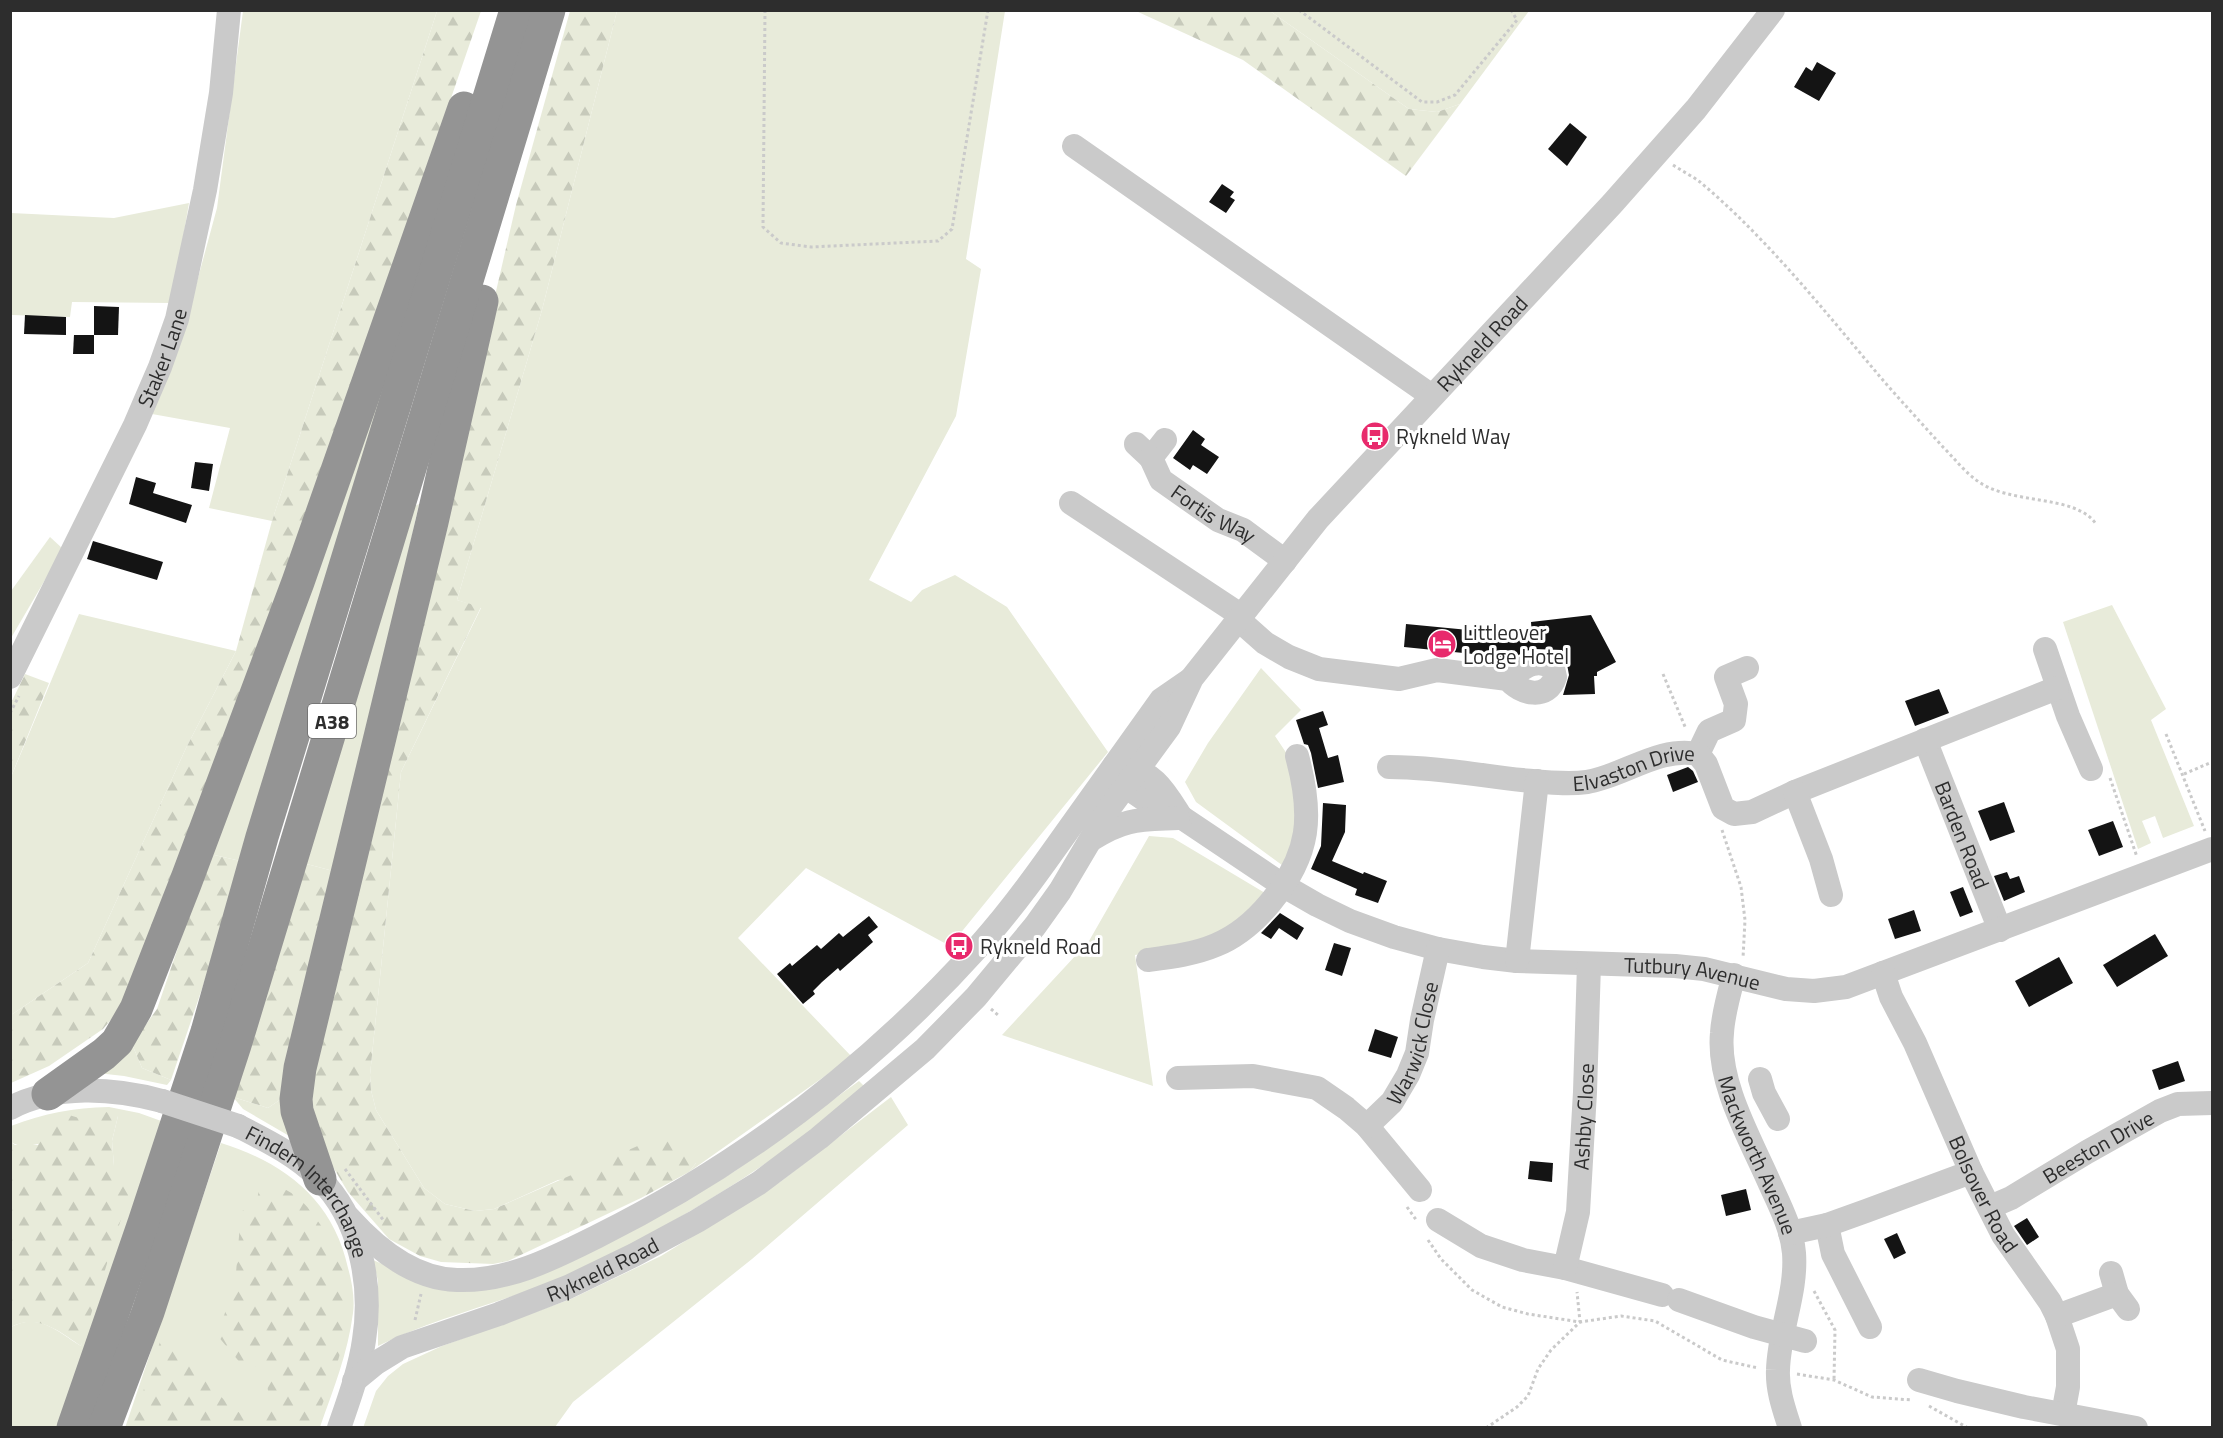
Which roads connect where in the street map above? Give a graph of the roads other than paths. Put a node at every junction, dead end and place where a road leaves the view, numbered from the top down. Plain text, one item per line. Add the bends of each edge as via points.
1 (229, 10) edge
2 (497, 10) edge
3 (516, 10) edge
4 (549, 10) edge
5 (1773, 10) edge
6 (518, 113) junction
7 (1074, 146) dead end
8 (1432, 396) junction
9 (1151, 447) dead end
10 (1071, 503) dead end
11 (1285, 561) junction
12 (1240, 618) junction
13 (2045, 649) dead end
14 (1747, 669) dead end
15 (10, 677) edge
16 (1508, 679) dead end
17 (2057, 688) junction
18 (1925, 740) junction
19 (1695, 753) junction
20 (1297, 756) dead end
21 (1389, 767) dead end
22 (2091, 769) dead end
23 (1126, 774) junction
24 (1537, 781) junction
25 (1795, 792) junction
26 (1180, 818) junction
27 (1092, 839) junction
28 (2211, 849) edge
29 (1284, 886) junction
30 (1831, 895) dead end
31 (2000, 930) junction
32 (1438, 949) junction
33 (1148, 960) dead end
34 (1517, 961) junction
35 (1589, 964) junction
36 (1883, 973) junction
37 (1738, 977) junction
38 (935, 992) junction
39 (958, 1016) junction
40 (868, 1055) junction
41 (1178, 1078) dead end
42 (889, 1080) junction
43 (48, 1094) junction
44 (2212, 1103) edge
45 (1736, 1104) junction
46 (10, 1108) edge
47 (1778, 1119) dead end
48 (1367, 1126) junction
49 (1971, 1172) junction
50 (320, 1179) junction
51 (1412, 1197) road end
52 (1990, 1207) junction
53 (349, 1218) junction
54 (1426, 1224) road end
55 (1827, 1225) junction
56 (1790, 1233) junction
57 (1570, 1270) junction
58 (2119, 1292) dead end
59 (2057, 1316) junction
60 (1870, 1327) dead end
61 (1794, 1338) junction
62 (354, 1381) junction
63 (1918, 1390) road end
64 (2063, 1414) junction
65 (73, 1428) edge
66 (104, 1428) edge
67 (339, 1428) edge
68 (1790, 1428) edge
69 (2136, 1428) edge

1 - 15 street, Staker Lane via 218,114 177,319 135,425
2 - 43 highway via 298,582 136,1008 117,1042
3 - 65 highway, A38 via 262,837 207,1032
4 - 6 highway, A38
5 - 8 street, Rykneld Road via 1696,109
6 - 50 highway via 491,259 432,522 300,1068 297,1111
6 - 66 highway, A38 via 235,1045 148,1312
7 - 8 street
8 - 11 street, Rykneld Road via 1318,519
9 - 11 street, Fortis Way via 1161,480
10 - 12 street
11 - 12 street, Rykneld Road
12 - 16 street via 1273,647 1319,669 1399,679 1437,670
12 - 23 street, Rykneld Road via 1192,678 1169,727
13 - 17 street
14 - 19 street via 1726,677 1736,704 1734,720 1709,731
17 - 18 street, Elvaston Drive
17 - 22 street
18 - 25 street, Elvaston Drive
18 - 31 street, Barden Road
19 - 24 street, Elvaston Drive via 1664,756 1588,782
19 - 25 street, Elvaston Drive via 1707,764 1723,808 1734,814 1752,812
20 - 29 street via 1307,804 1305,833 1299,860
21 - 24 street, Elvaston Drive
23 - 26 street, Tutbury Avenue via 1161,786
23 - 27 street, Rykneld Road
23 - 38 street, Rykneld Road
24 - 34 street, Elvaston Drive
25 - 30 street
26 - 27 street via 1127,821
26 - 29 street, Tutbury Avenue
27 - 39 street, Rykneld Road via 1035,926
28 - 31 street, Tutbury Avenue
29 - 32 street, Tutbury Avenue via 1350,921
29 - 33 street via 1245,929 1216,945 1185,955
31 - 36 street, Tutbury Avenue
32 - 34 street, Tutbury Avenue
32 - 48 street, Warwick Close via 1417,1053 1392,1102
34 - 35 street, Tutbury Avenue
35 - 37 street, Tutbury Avenue via 1675,966
35 - 57 street, Ashby Close via 1578,1212
36 - 37 street, Tutbury Avenue via 1846,987 1814,991 1786,989
36 - 49 street, Bolsover Road
37 - 45 street, Mackworth Avenue via 1722,1034 1722,1057
38 - 39 street
38 - 40 street, Rykneld Road
39 - 42 street, Rykneld Road
40 - 42 street
40 - 53 street, Rykneld Road via 781,1125 684,1190 572,1249 506,1276 456,1280 427,1273 380,1248
41 - 48 street, Warwick Close via 1253,1076 1317,1088
42 - 62 street, Rykneld Road via 776,1170 697,1221 568,1287 402,1347
43 - 46 street, Findern Interchange
43 - 50 street, Findern Interchange, bridge via 108,1091 162,1101 238,1126 293,1156
44 - 52 street, Beeston Drive via 2178,1104 2160,1111
45 - 47 street via 1762,1086
45 - 56 street, Mackworth Avenue
48 - 51 street, Warwick Close via 1387,1150
49 - 52 street, Bolsover Road
49 - 55 street
50 - 53 street, Findern Interchange
52 - 59 street, Bolsover Road via 2003,1235
53 - 62 street, Findern Interchange via 367,1301 364,1341
54 - 57 street via 1523,1260
55 - 56 street
55 - 60 street via 1833,1254
56 - 61 street, Mackworth Avenue via 1794,1253
57 - 61 street via 1670,1297
58 - 59 street
59 - 64 street, Bolsover Road via 2068,1349
61 - 68 street, Mackworth Avenue via 1778,1372
62 - 67 street, Findern Interchange
63 - 64 street via 1957,1391
64 - 69 street

